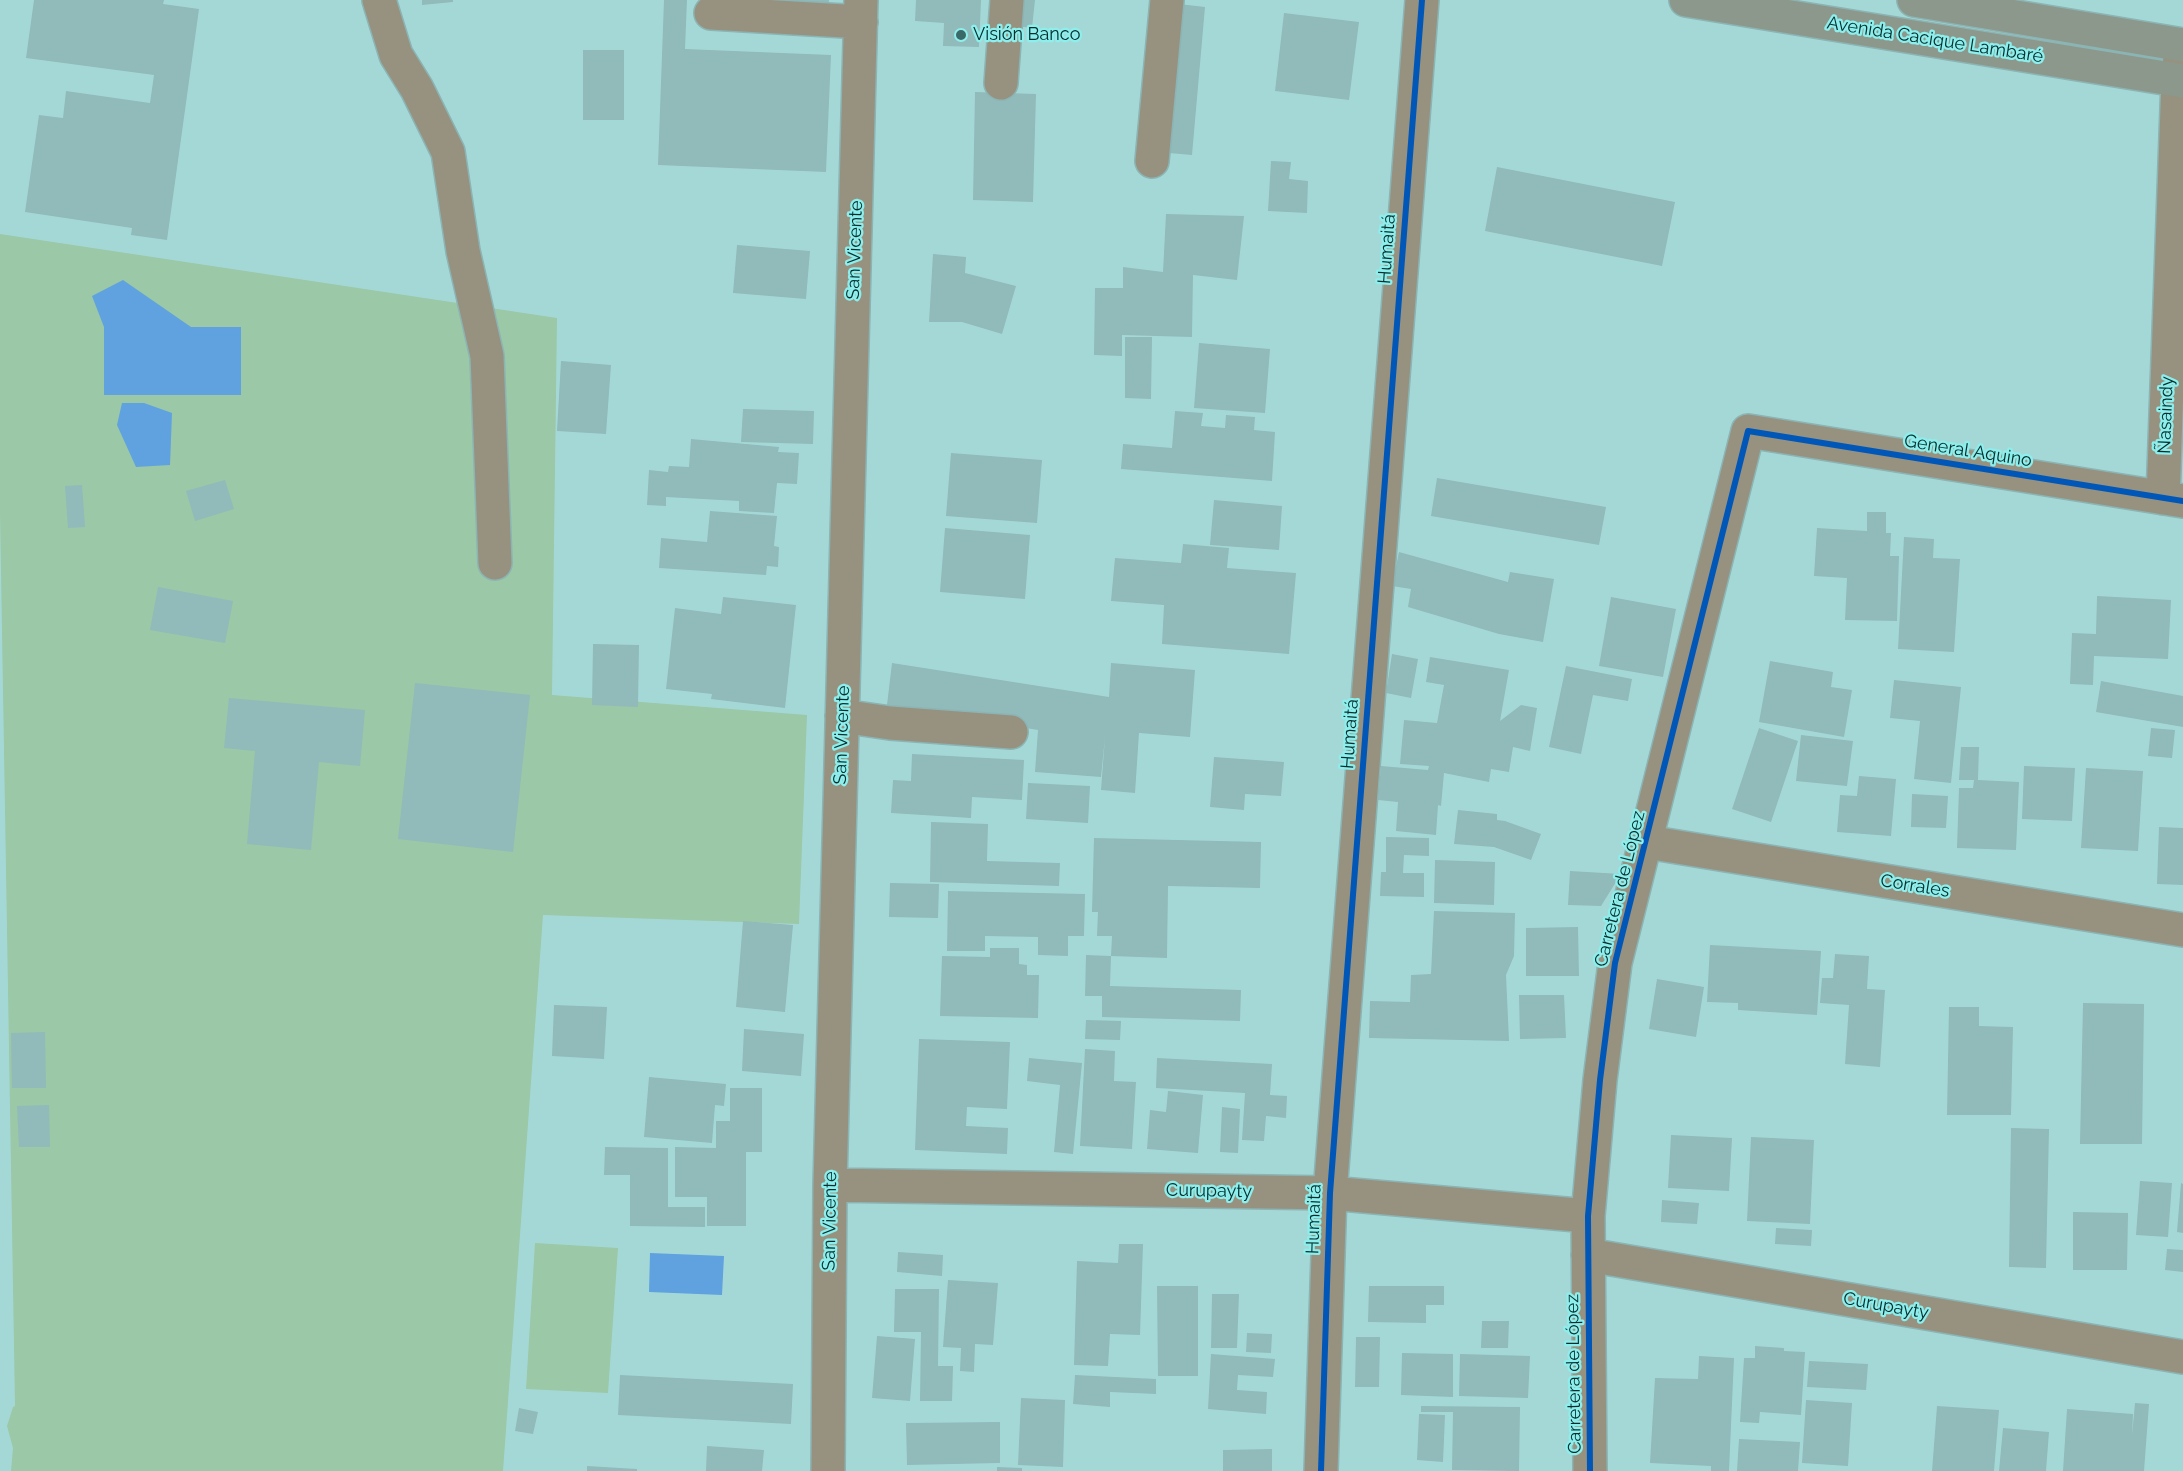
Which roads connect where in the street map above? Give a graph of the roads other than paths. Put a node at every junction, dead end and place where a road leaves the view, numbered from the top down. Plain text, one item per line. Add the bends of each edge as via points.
1 (379, 0) edge
2 (1007, 0) edge
3 (1167, 0) edge
4 (1422, 0) edge
5 (1686, 0) edge
6 (1914, 0) edge
7 (861, 11) edge
8 (711, 13) dead end
9 (2182, 45) edge
10 (2180, 81) edge
11 (1001, 83) dead end
12 (1152, 161) dead end
13 (1748, 431) joint
14 (2173, 500) edge
15 (495, 563) dead end
16 (842, 716) junction
17 (1011, 732) dead end
18 (1647, 842) junction
19 (2183, 930) edge
20 (830, 1185) junction
21 (1330, 1192) junction
22 (1588, 1216) junction
23 (1588, 1255) junction
24 (2183, 1357) edge
25 (828, 1471) edge
26 (1321, 1471) edge
27 (1590, 1471) edge

1 - 15 street via 396,55 448,152 463,251 487,356
2 - 11 street
3 - 12 street
4 - 21 street, Humaitá
5 - 10 main road, Avenida Cacique Lambaré
6 - 9 main road, Avenida Cacique Lambaré
7 - 8 street
7 - 16 street, San Vicente
9 - 10 street, Ñasaindy
10 - 14 street, Ñasaindy
13 - 14 street, General Aquino
13 - 18 street, Carretera de López
16 - 17 street
16 - 20 street, San Vicente
18 - 19 street, Corrales
18 - 22 street, Carretera de López via 1615,963
20 - 21 street, Curupayty
20 - 25 street, San Vicente
21 - 22 street, Curupayty
21 - 26 street, Humaitá
22 - 23 street, Carretera de López
23 - 24 street, Curupayty
23 - 27 street, Carretera de López

